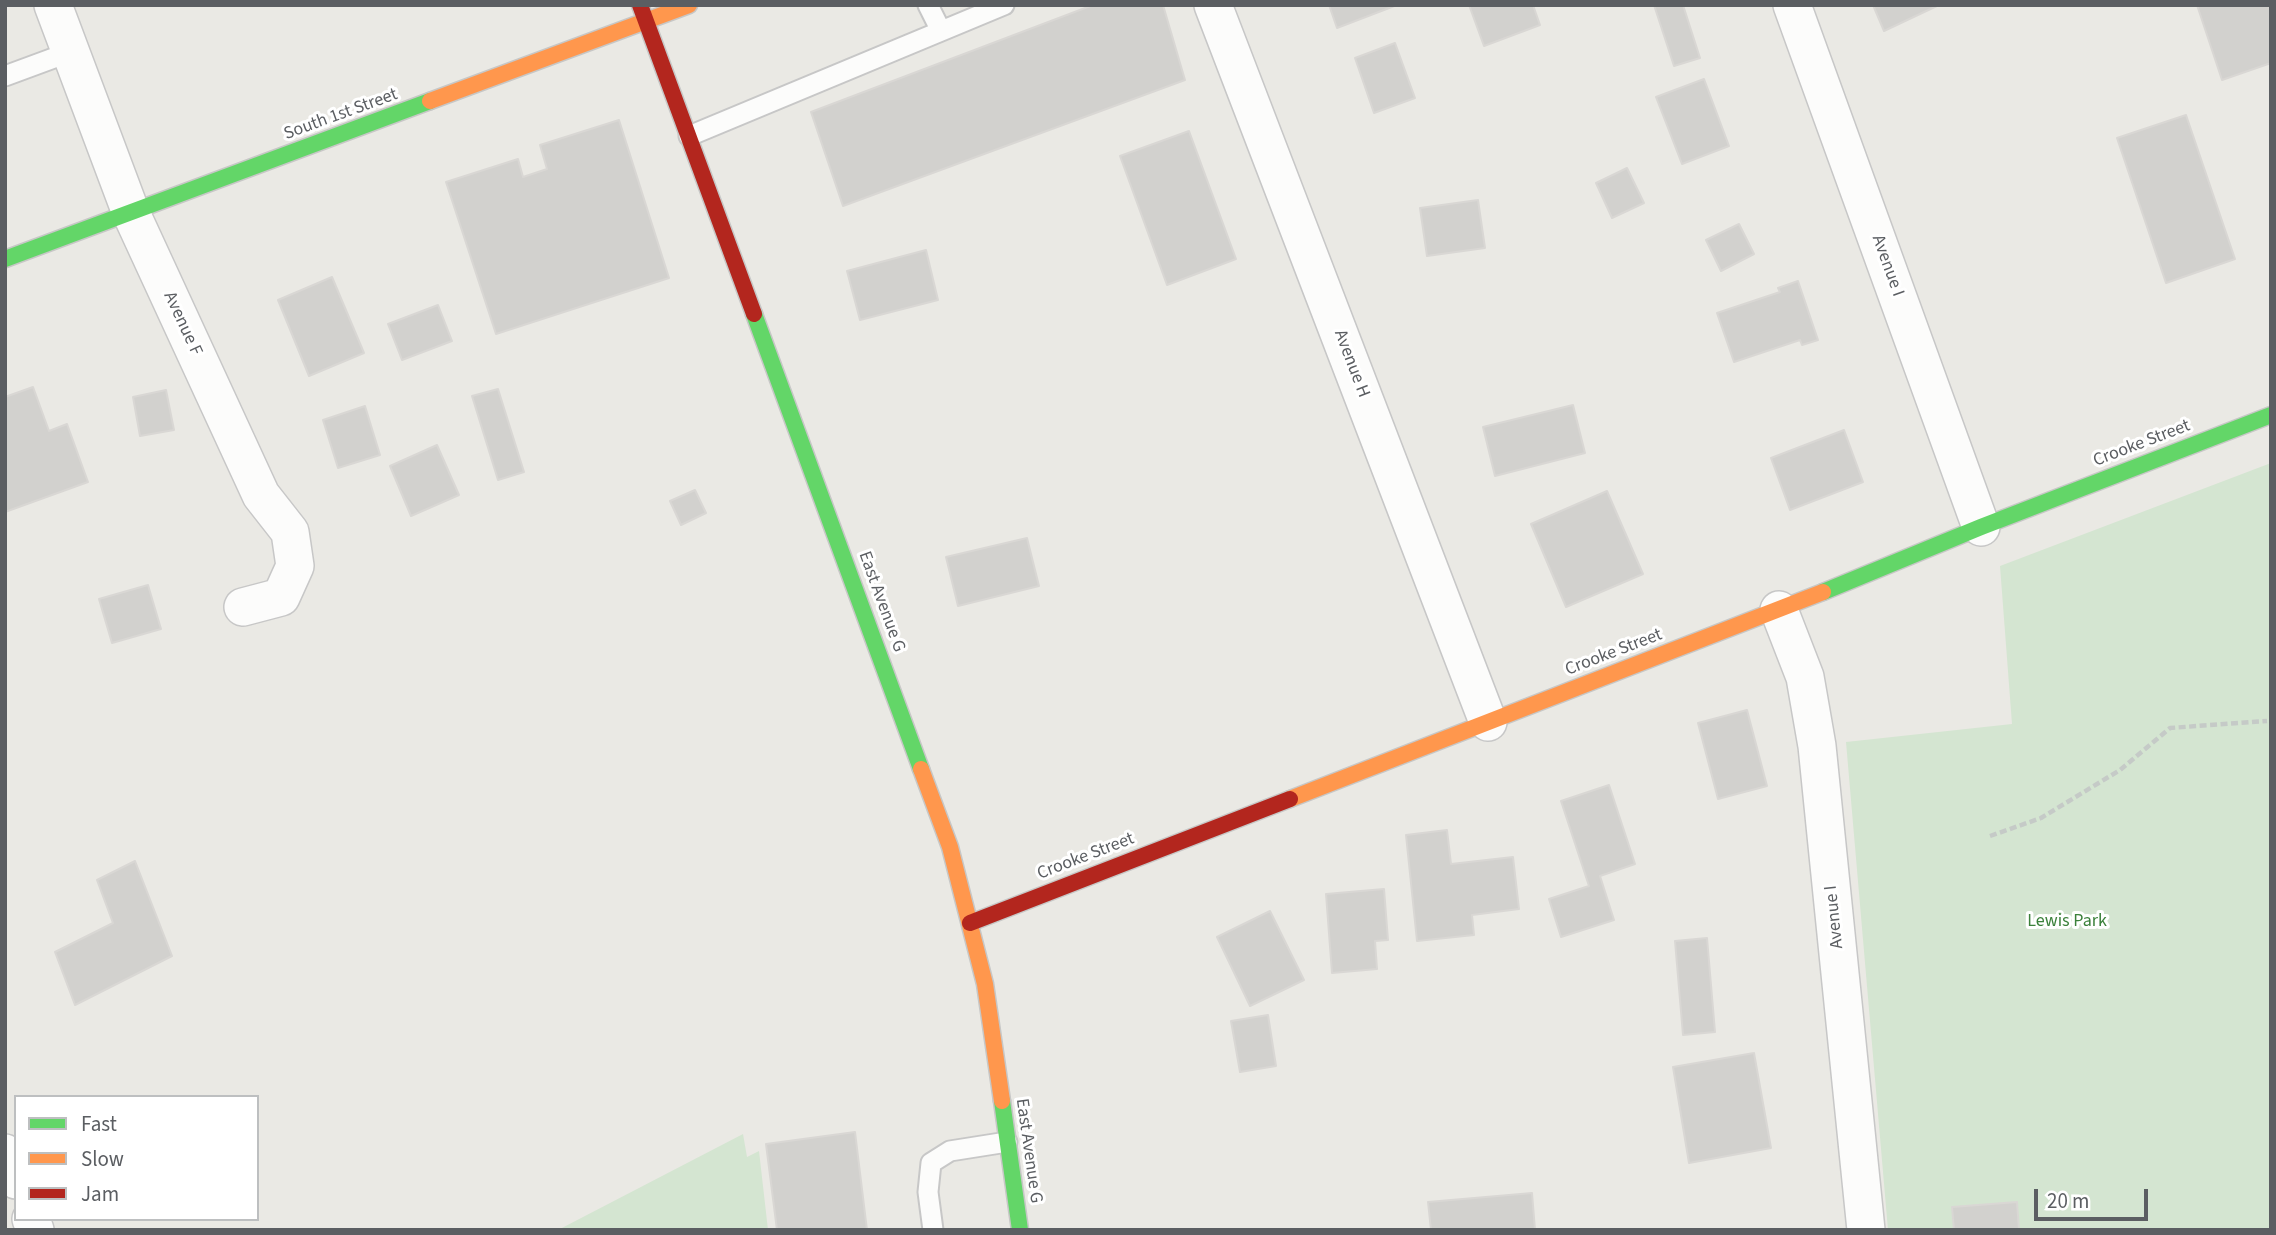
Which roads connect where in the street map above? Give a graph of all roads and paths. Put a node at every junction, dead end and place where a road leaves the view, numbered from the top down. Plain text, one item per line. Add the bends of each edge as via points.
1 (53, 5) edge
2 (640, 5) edge
3 (689, 5) edge
4 (928, 5) edge
5 (1004, 5) edge
6 (1213, 5) edge
7 (1792, 5) edge
8 (646, 22) junction
9 (942, 31) junction
10 (70, 51) junction
11 (5, 76) edge
12 (689, 136) junction
13 (131, 213) junction
14 (5, 259) edge
15 (2271, 415) edge
16 (1981, 527) junction
17 (243, 607) dead end
18 (1779, 610) junction
19 (2267, 721) dead end
20 (1488, 722) junction
21 (1990, 836) dead end
22 (970, 923) junction
23 (1007, 1142) junction
24 (5, 1153) edge
25 (14, 1176) edge
26 (933, 1230) edge
27 (1020, 1230) edge
28 (1866, 1230) edge

1 - 10 street, Avenue F
2 - 8 street, East Avenue G
3 - 8 street, South 1st Street
4 - 9 lane
5 - 9 lane
6 - 20 street, Avenue H
7 - 16 street, Avenue I
8 - 12 street, East Avenue G
8 - 13 street, South 1st Street
9 - 12 lane
10 - 11 lane
10 - 13 street, Avenue F
12 - 22 street, East Avenue G via 950,847
13 - 14 street, South 1st Street
13 - 17 street, Avenue F via 261,495 290,532 295,566 281,597
15 - 16 street, Crooke Street
16 - 18 street, Crooke Street
18 - 20 street, Crooke Street
18 - 28 street, Avenue I via 1805,677 1818,746
19 - 21 path via 2170,728 2120,770 2040,818
20 - 22 street, Crooke Street
22 - 23 street, East Avenue G via 985,984
23 - 26 lane via 950,1151 931,1163 928,1192
23 - 27 street, East Avenue G
24 - 25 street

